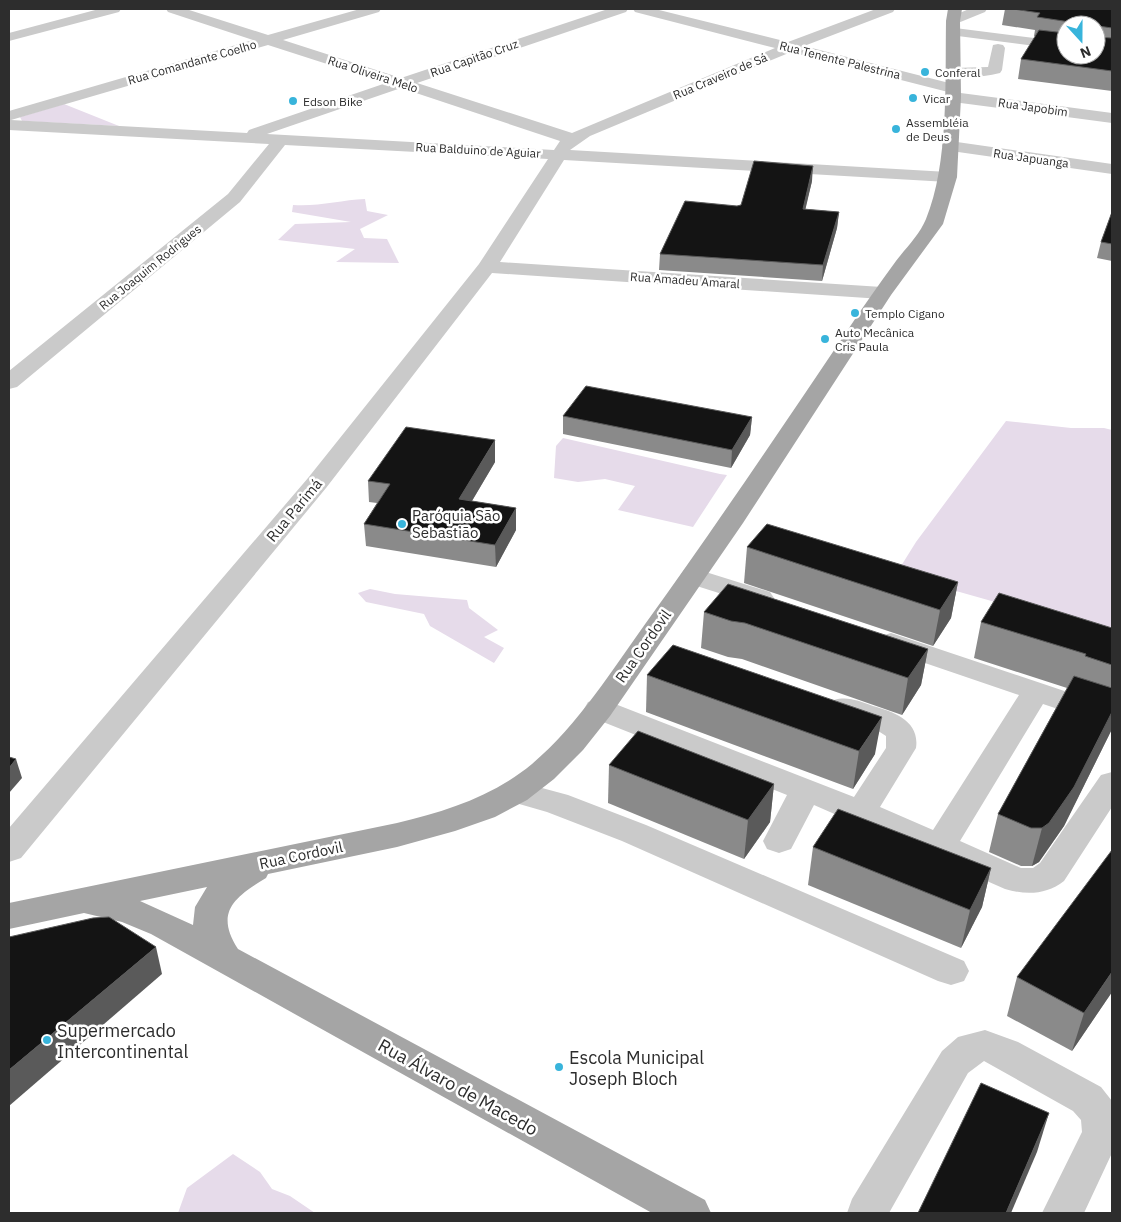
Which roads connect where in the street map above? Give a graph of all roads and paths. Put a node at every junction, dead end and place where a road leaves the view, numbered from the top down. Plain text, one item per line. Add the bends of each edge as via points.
1 (114, 9) edge
2 (173, 9) edge
3 (374, 9) edge
4 (621, 9) edge
5 (640, 9) edge
6 (888, 9) edge
7 (980, 9) edge
8 (954, 21) edge
9 (9, 37) edge
10 (269, 40) junction
11 (1056, 44) edge
12 (789, 47) junction
13 (998, 48) dead end
14 (400, 83) junction
15 (953, 86) junction
16 (64, 100) junction
17 (9, 116) edge
18 (1112, 118) edge
19 (9, 124) edge
20 (39, 126) junction
21 (139, 131) junction
22 (242, 138) junction
23 (16, 140) dead end
24 (281, 140) junction
25 (566, 146) junction
26 (950, 146) junction
27 (1112, 169) edge
28 (948, 177) junction
29 (487, 267) junction
30 (882, 293) junction
31 (9, 382) edge
32 (693, 576) junction
33 (781, 605) edge
34 (866, 634) edge
35 (1036, 691) junction
36 (823, 700) edge
37 (599, 710) junction
38 (1112, 717) edge
39 (1112, 783) edge
40 (805, 791) junction
41 (516, 792) junction
42 (861, 812) junction
43 (778, 841) dead end
44 (940, 846) junction
45 (9, 850) edge
46 (270, 861) junction
47 (81, 900) junction
48 (9, 916) edge
49 (226, 960) junction
50 (951, 971) dead end
51 (867, 1212) dead end
52 (690, 1213) edge
53 (1062, 1213) edge

1 - 9 street
2 - 10 street, Rua Oliveira Melo
3 - 10 street, Rua Comandante Coelho
4 - 14 street, Rua Capitão Cruz
5 - 12 street, Rua Tenente Palestrina
6 - 12 street, Rua Craveiro de Sá
7 - 8 street
8 - 11 street
8 - 15 main road, Rua Cordovil
10 - 14 street, Rua Oliveira Melo
10 - 16 street, Rua Comandante Coelho
12 - 15 street, Rua Tenente Palestrina
12 - 25 street, Rua Craveiro de Sá
13 - 15 street via 995,70 979,73
14 - 22 street, Rua Capitão Cruz
14 - 25 street, Rua Oliveira Melo
15 - 18 street, Rua Japobim
15 - 26 main road, Rua Cordovil
16 - 17 street, Rua Comandante Coelho
16 - 21 street
19 - 20 street, Rua Balduino de Aguiar
20 - 21 street, Rua Balduino de Aguiar
20 - 23 street
21 - 22 street, Rua Balduino de Aguiar
22 - 24 street, Rua Balduino de Aguiar
24 - 25 street, Rua Balduino de Aguiar
24 - 31 street, Rua Joaquim Rodrigues via 234,198
25 - 28 street, Rua Balduino de Aguiar
25 - 29 street, Rua Parimá
26 - 27 street, Rua Japuanga
26 - 28 main road, Rua Cordovil
28 - 30 main road, Rua Cordovil via 934,224
29 - 30 street, Rua Amadeu Amaral
29 - 45 street, Rua Parimá via 317,483
30 - 32 main road, Rua Cordovil
32 - 33 street
32 - 37 main road, Rua Cordovil
34 - 35 street
35 - 38 street
35 - 44 street
36 - 42 street via 888,722 900,731 901,748
37 - 40 street
37 - 41 main road, Rua Cordovil via 543,771
39 - 44 street via 1052,872 1042,880 1017,880
40 - 42 street
40 - 43 street
41 - 46 main road, Rua Cordovil via 484,809 444,823
41 - 50 street via 557,803 634,833
42 - 44 street
46 - 47 main road, Rua Cordovil
46 - 49 main road via 232,883 216,899 209,915 216,945
47 - 48 main road, Rua Cordovil
47 - 49 main road, Rua Álvaro de Macedo via 129,911
49 - 52 main road, Rua Álvaro de Macedo
51 - 53 street via 955,1062 971,1048 986,1045 1005,1052 1087,1098 1100,1115 1102,1133

